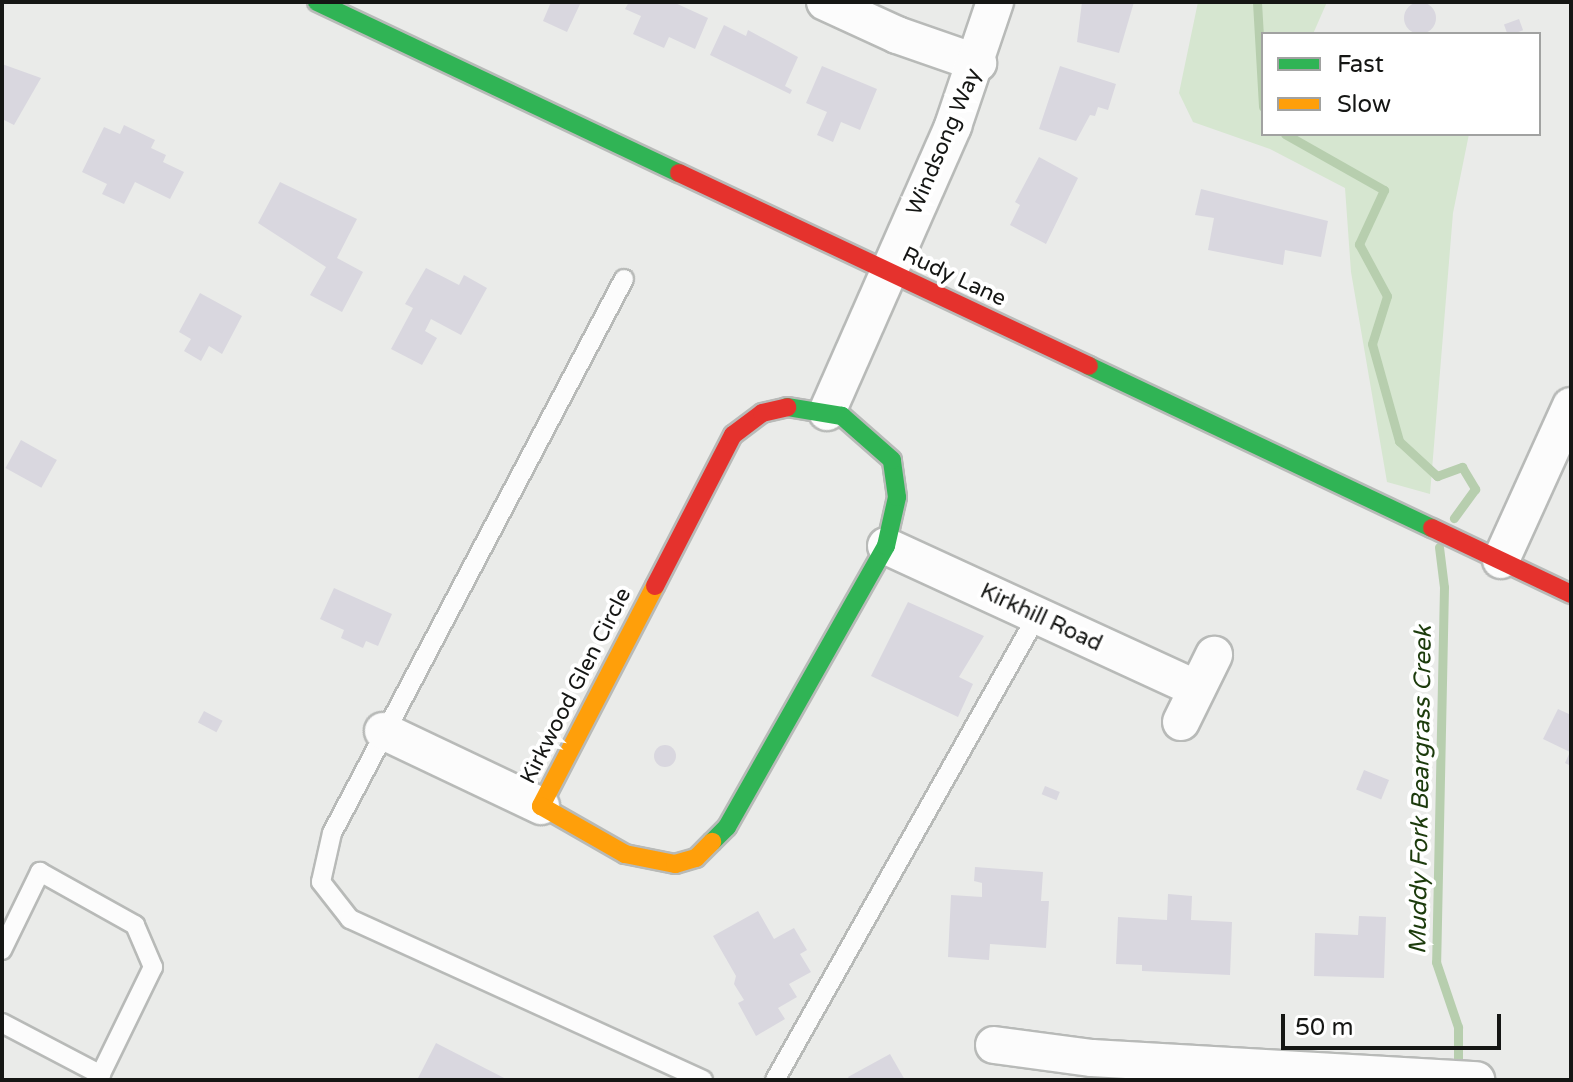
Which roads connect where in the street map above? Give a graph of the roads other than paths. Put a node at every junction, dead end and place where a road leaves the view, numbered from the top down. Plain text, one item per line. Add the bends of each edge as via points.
1 (317, 2) edge
2 (825, 2) edge
3 (995, 2) edge
4 (978, 63) junction
5 (887, 272) junction
6 (624, 279) dead end
7 (1571, 406) edge
8 (827, 412) junction
9 (886, 546) junction
10 (1501, 560) junction
11 (1571, 594) edge
12 (1037, 616) junction
13 (1214, 655) dead end
14 (1197, 689) junction
15 (1181, 722) dead end
16 (383, 731) junction
17 (541, 806) junction
18 (2, 950) edge
19 (2, 1023) edge
20 (994, 1045) dead end
21 (100, 1077) edge
22 (1462, 1079) edge
23 (703, 1080) edge
24 (775, 1080) edge

1 - 5 street, Rudy Lane
2 - 4 street
3 - 4 street, Windsong Way
4 - 5 street, Windsong Way
5 - 8 street, Windsong Way
5 - 10 street, Rudy Lane
6 - 16 lane
7 - 10 street
8 - 9 street, Kirkwood Glen Circle via 842,416 892,460 897,497
8 - 17 street, Kirkwood Glen Circle via 787,407 762,413 733,435
9 - 12 street, Kirkhill Road
9 - 17 street, Kirkwood Glen Circle via 727,827 696,858 675,864 625,854
10 - 11 street, Rudy Lane
12 - 14 street, Kirkhill Road
12 - 24 lane
13 - 14 street
14 - 15 street
16 - 17 street
16 - 23 lane via 323,859 321,882 335,903 350,919
18 - 21 lane via 40,872 135,925 153,967
19 - 21 lane
20 - 22 street via 1092,1058

